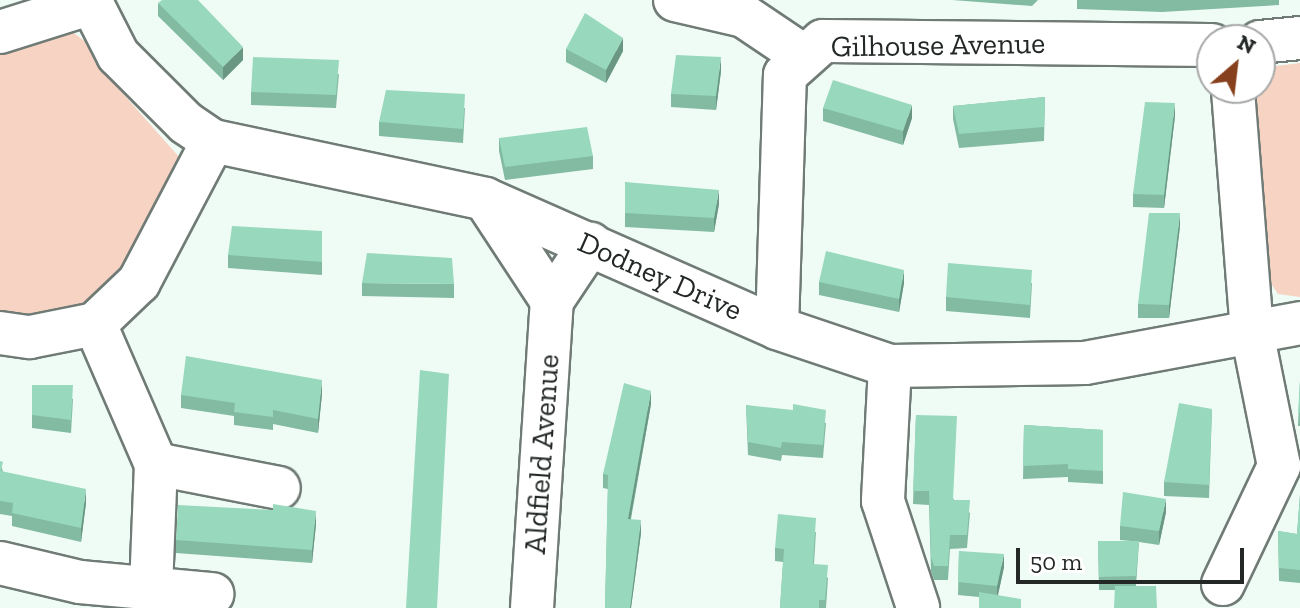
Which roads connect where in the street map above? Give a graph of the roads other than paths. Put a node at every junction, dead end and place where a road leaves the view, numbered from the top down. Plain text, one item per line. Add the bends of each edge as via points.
1 (675, 0) edge
2 (90, 2) edge
3 (0, 32) edge
4 (1300, 38) edge
5 (1276, 40) edge
6 (1196, 45) edge
7 (805, 57) junction
8 (1234, 104) edge
9 (213, 141) junction
10 (485, 199) junction
11 (590, 244) junction
12 (552, 301) junction
13 (1300, 323) edge
14 (95, 324) junction
15 (777, 328) junction
16 (1252, 332) junction
17 (0, 333) edge
18 (890, 366) junction
19 (156, 464) junction
20 (279, 488) dead end
21 (0, 563) edge
22 (1223, 584) dead end
23 (151, 586) junction
24 (212, 594) dead end
25 (918, 607) edge
26 (532, 608) edge

1 - 7 street via 744,16
2 - 3 street
2 - 9 street, Dodney Drive via 118,55 145,85
4 - 5 street
6 - 7 street, Gilhouse Avenue via 823,41
7 - 15 street, Gilhouse Avenue via 785,75
8 - 16 street
9 - 10 street, Dodney Drive
9 - 14 street via 139,282
10 - 11 street, Dodney Drive
10 - 12 street
11 - 12 street, Aldfield Avenue
11 - 15 street, Dodney Drive
12 - 26 street, Aldfield Avenue
13 - 16 street, Dodney Drive
14 - 17 street via 30,337
14 - 19 street
15 - 18 street, Dodney Drive
16 - 18 street, Dodney Drive via 1085,363
16 - 22 street via 1279,466
18 - 25 street via 883,501
19 - 20 street
19 - 23 street
21 - 23 street via 80,582
23 - 24 street

